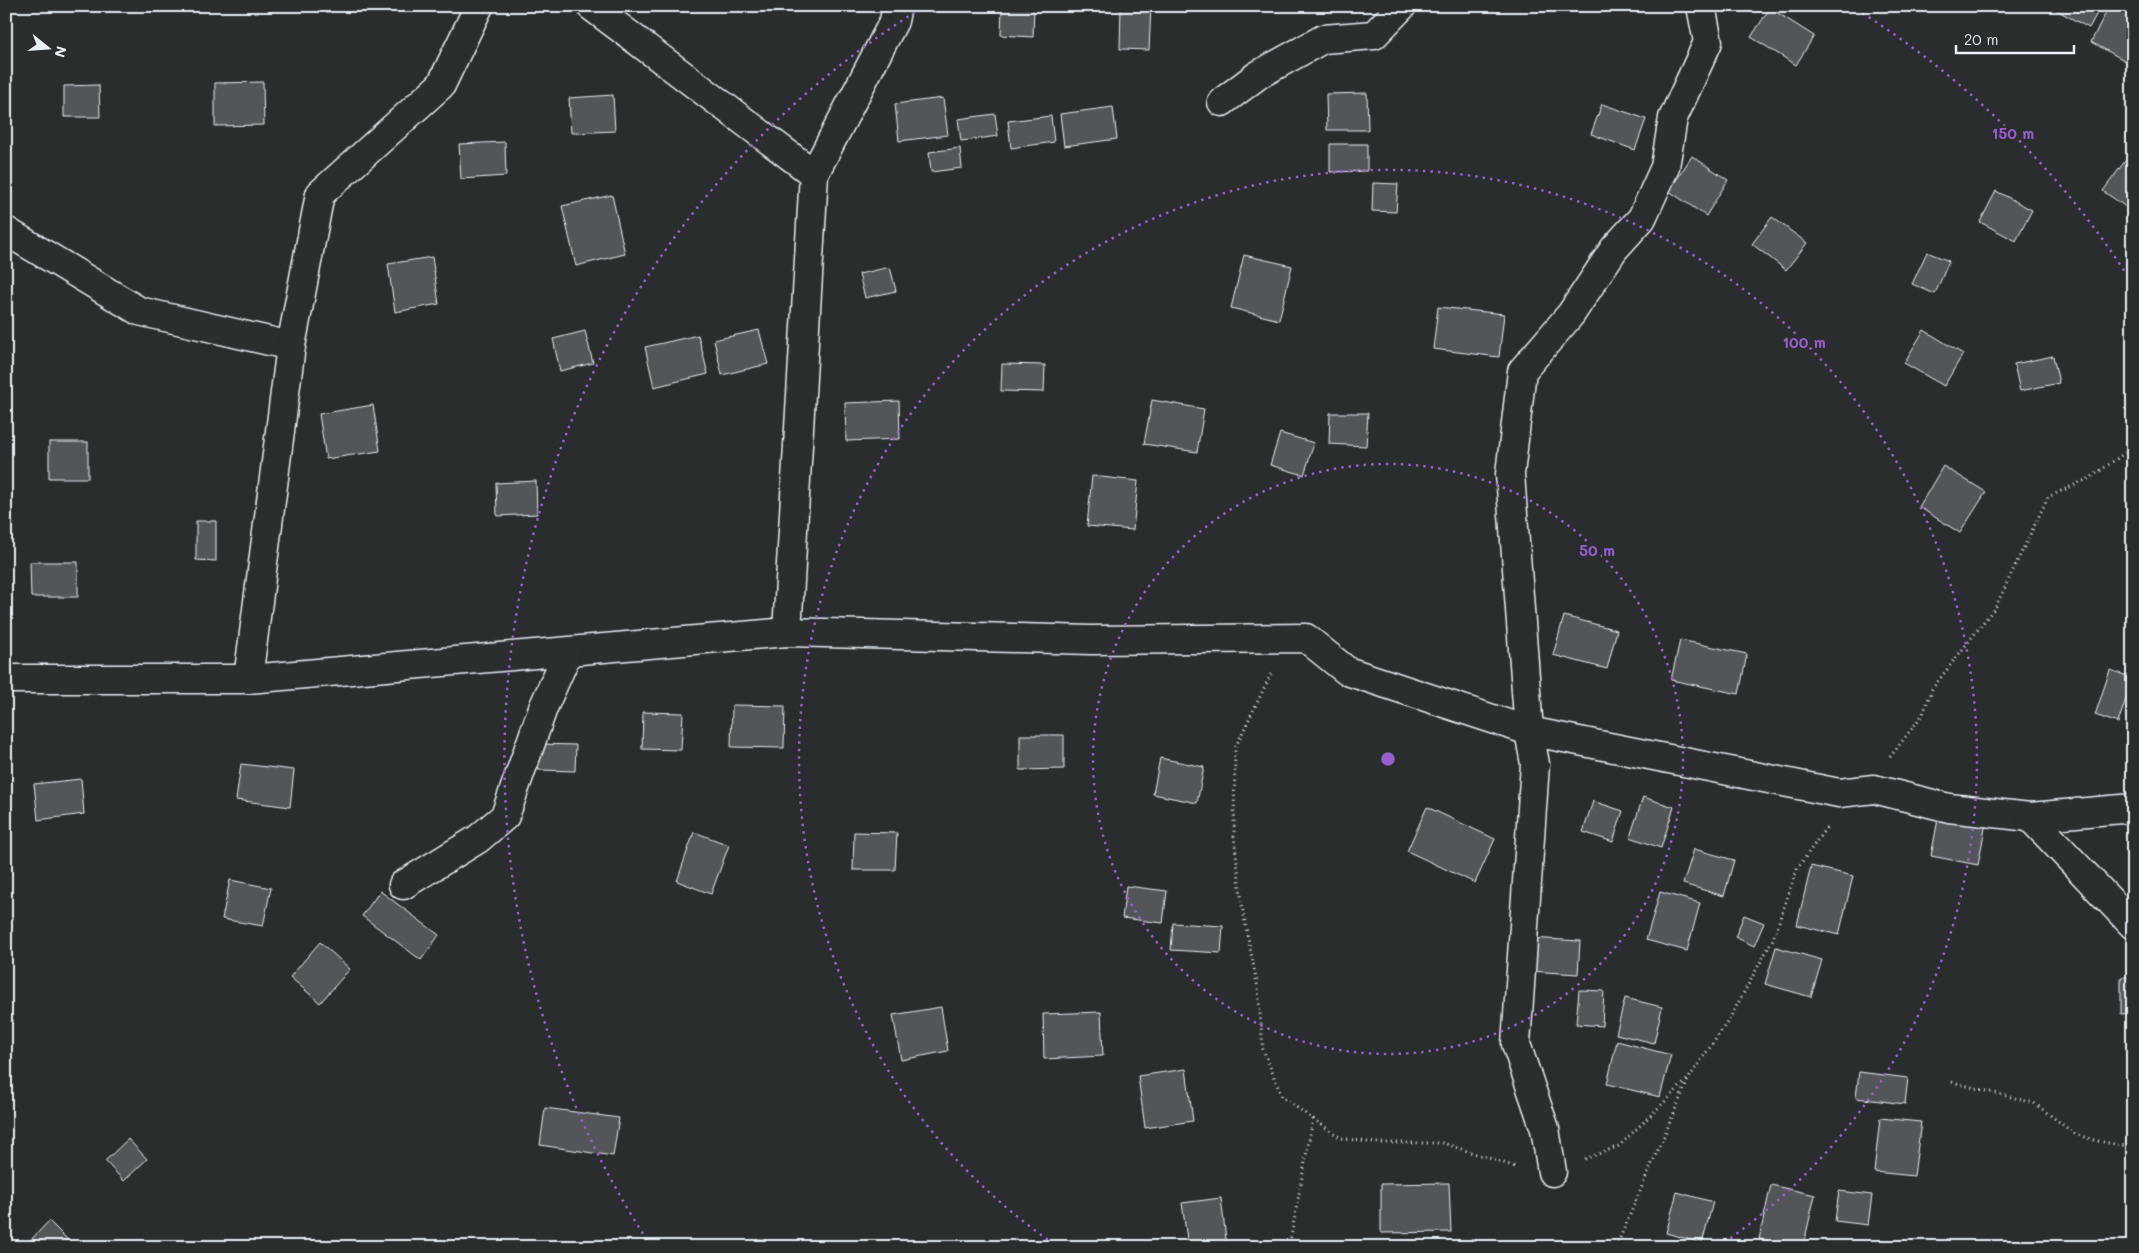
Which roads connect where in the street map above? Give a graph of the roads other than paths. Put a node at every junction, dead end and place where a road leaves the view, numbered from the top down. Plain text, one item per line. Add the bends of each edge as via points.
1 (479, 6) edge
2 (591, 6) edge
3 (897, 6) edge
4 (1402, 6) edge
5 (1701, 6) edge
6 (1222, 102) dead end
7 (814, 174) junction
8 (6, 231) edge
9 (291, 346) junction
10 (788, 632) junction
11 (568, 652) junction
12 (6, 679) edge
13 (248, 679) junction
14 (1529, 731) junction
15 (2133, 808) edge
16 (2030, 817) junction
17 (403, 885) dead end
18 (2133, 925) edge
19 (1552, 1172) dead end

1 - 9 street via 442,85 320,194
2 - 7 street
3 - 7 street via 894,21
4 - 6 street via 1374,35 1323,39 1258,76
5 - 14 street via 1708,42 1673,118 1665,167 1642,218 1614,249 1571,314 1522,371 1510,474
7 - 10 street
8 - 9 street via 139,311
9 - 13 street
10 - 11 street
10 - 14 street via 1091,640 1306,638 1348,671
11 - 13 street
11 - 17 street via 543,708 504,816 478,839
12 - 13 street
14 - 16 street via 1839,792 1874,789 1949,808
14 - 19 street via 1534,764 1516,1044 1545,1129
15 - 16 street
16 - 18 street

